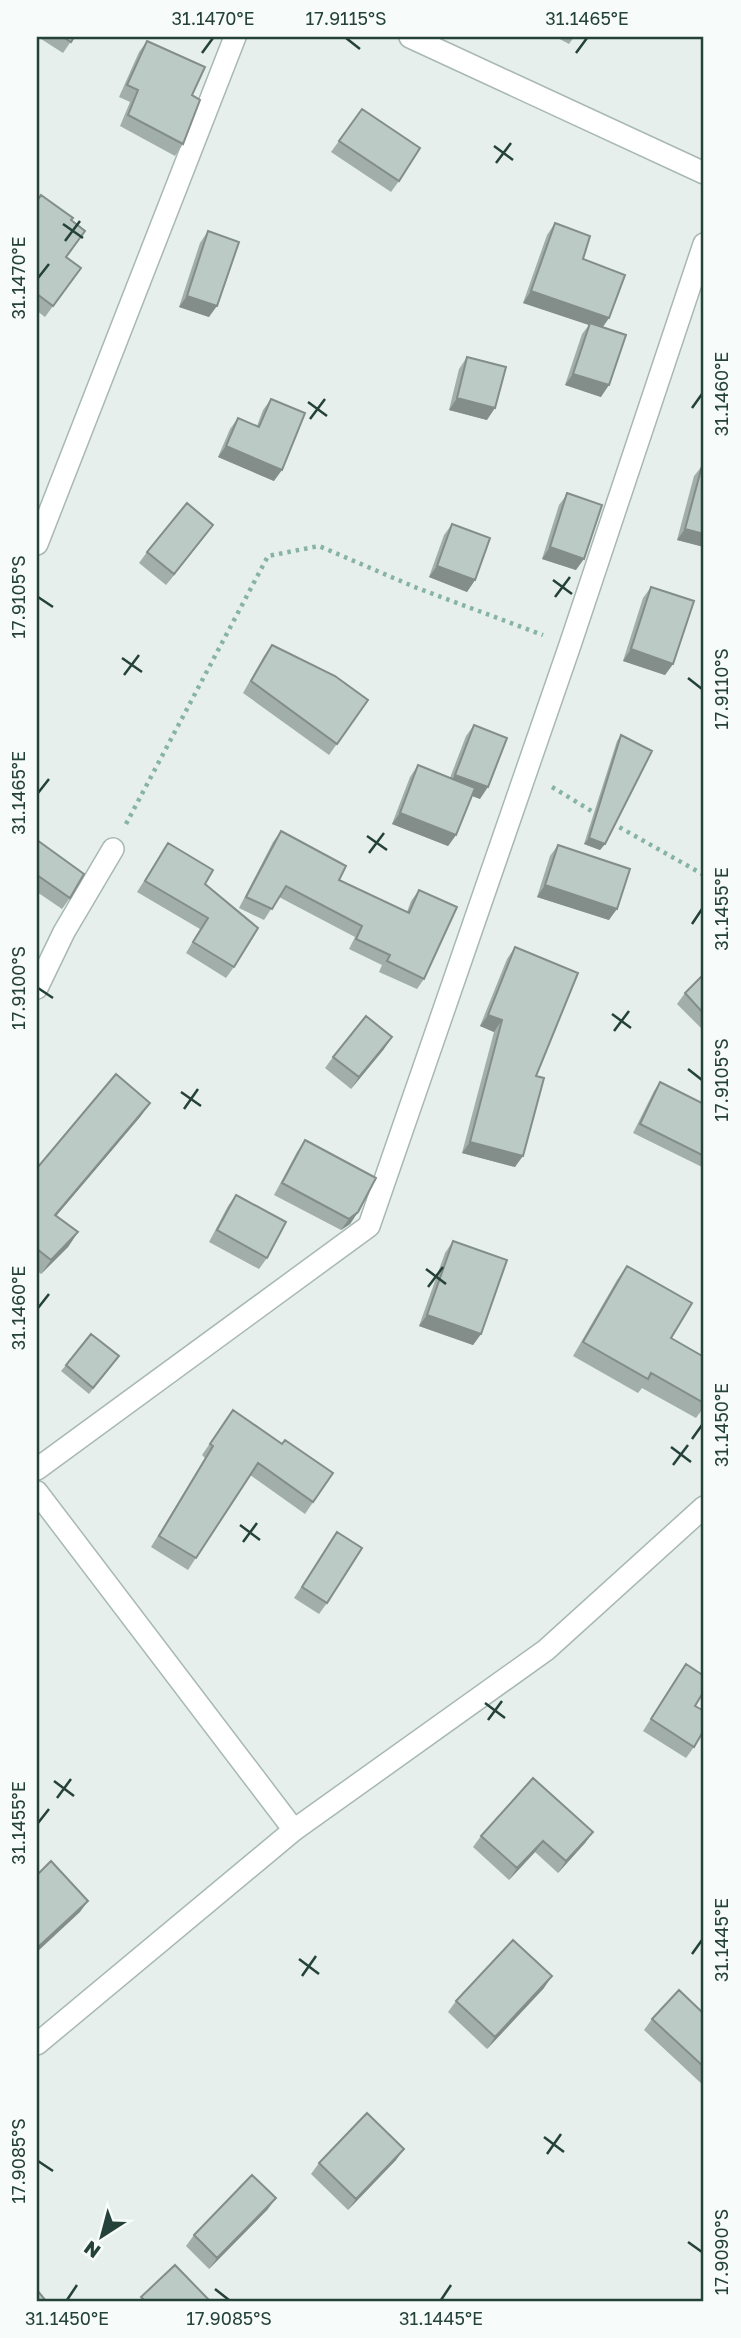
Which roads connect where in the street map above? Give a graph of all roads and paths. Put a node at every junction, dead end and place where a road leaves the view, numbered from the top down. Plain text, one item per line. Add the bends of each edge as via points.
1 (235, 37) edge
2 (410, 37) edge
3 (704, 173) edge
4 (704, 244) edge
5 (37, 544) edge
6 (570, 645) junction
7 (527, 772) junction
8 (113, 849) joint
9 (704, 874) edge
10 (37, 988) edge
11 (37, 1469) edge
12 (37, 1492) edge
13 (704, 1507) edge
14 (294, 1829) junction
15 (37, 2044) edge

1 - 5 street
2 - 3 street
4 - 6 street
6 - 7 street
6 - 8 path via 318,546 268,556
7 - 9 path
7 - 11 street via 369,1226
8 - 10 street
12 - 14 street
13 - 14 street via 547,1650
14 - 15 street

